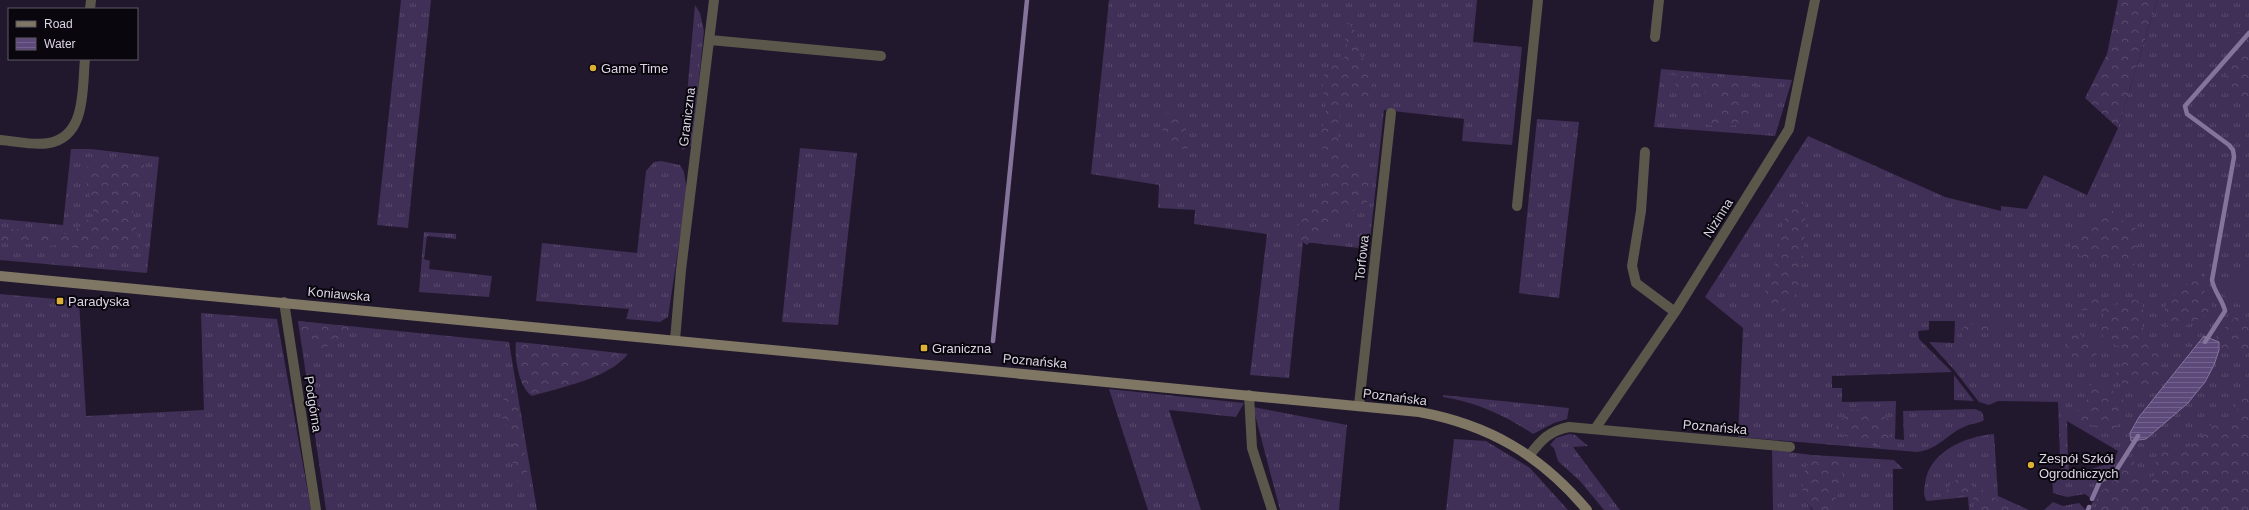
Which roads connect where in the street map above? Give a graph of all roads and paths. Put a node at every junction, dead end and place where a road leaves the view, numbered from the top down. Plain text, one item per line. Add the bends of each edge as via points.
1 (714, 0) edge
2 (1538, 0) edge
3 (1659, 0) edge
4 (1815, 0) edge
5 (1655, 37) dead end
6 (710, 40) junction
7 (881, 56) dead end
8 (85, 60) edge
9 (1391, 113) dead end
10 (0, 140) edge
11 (1645, 152) dead end
12 (1516, 206) dead end
13 (0, 276) edge
14 (284, 302) junction
15 (1674, 312) junction
16 (675, 340) junction
17 (1249, 395) junction
18 (1359, 405) junction
19 (1595, 429) junction
20 (1790, 447) dead end
21 (1529, 456) junction
22 (316, 510) edge
23 (1272, 510) edge
24 (1587, 510) edge

1 - 6 street, Graniczna
2 - 12 street
3 - 5 street
4 - 15 street, Nizinna via 1789,129
6 - 7 street
6 - 16 street, Graniczna via 681,270
8 - 10 street via 79,116 68,134 45,144
9 - 18 street, Torfowa
11 - 15 street via 1641,211 1632,266 1636,283
13 - 14 main road, Koniawska
14 - 16 main road, Koniawska
14 - 22 street, Podgórna
15 - 19 street, Nizinna
16 - 17 main road, Poznańska
17 - 18 main road, Poznańska
17 - 23 street via 1252,448
18 - 21 main road, Poznańska via 1419,412 1458,421 1495,435
19 - 20 street, Poznańska
19 - 21 street, Poznańska via 1569,427 1552,431 1540,441
21 - 24 main road, Poznańska via 1561,482

